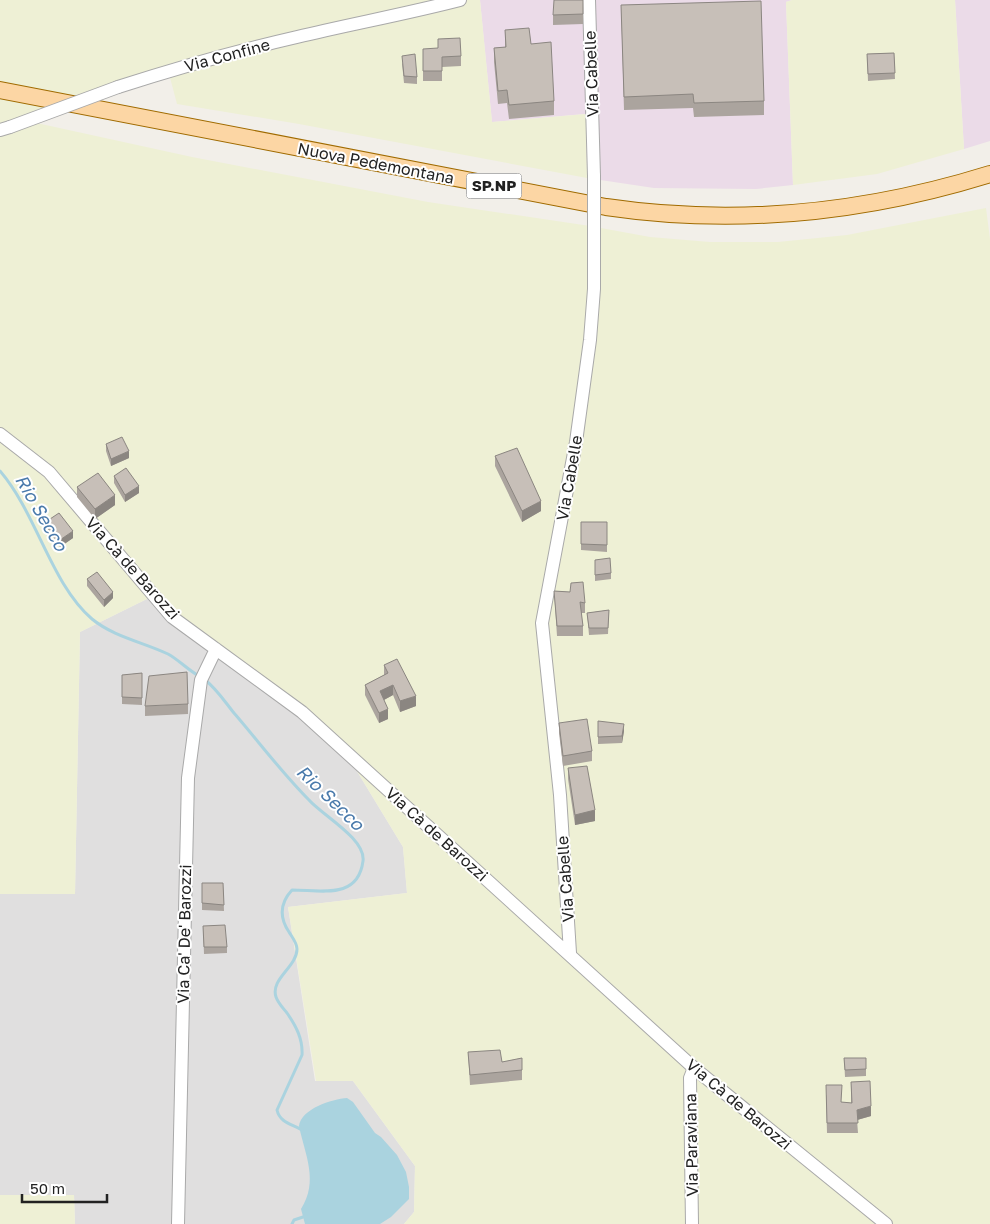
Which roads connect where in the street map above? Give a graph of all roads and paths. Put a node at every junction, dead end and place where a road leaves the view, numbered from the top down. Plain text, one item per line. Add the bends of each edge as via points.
1 (460, 0) edge
2 (589, 0) edge
3 (0, 90) edge
4 (5, 129) edge
5 (990, 174) edge
6 (0, 434) edge
7 (216, 649) junction
8 (570, 953) junction
9 (694, 1068) junction
10 (178, 1224) edge
11 (692, 1224) edge
12 (886, 1224) edge

1 - 4 street, Via Confine, bridge via 207,60 118,87
2 - 8 street, Via Cabelle, bridge via 594,289 576,442 542,623 560,795
3 - 5 main road, Nuova Pedemontana / SP.NP via 639,212 718,216 812,212 920,194
6 - 7 street, Via Cà de Barozzi via 49,472 172,616
7 - 8 street, Via Cà de Barozzi via 302,712
7 - 10 street, Via Ca' De' Barozzi via 203,675 188,778
8 - 9 street, Via Cà de Barozzi
9 - 11 street, Via Paraviana via 690,1078
9 - 12 street, Via Cà de Barozzi

